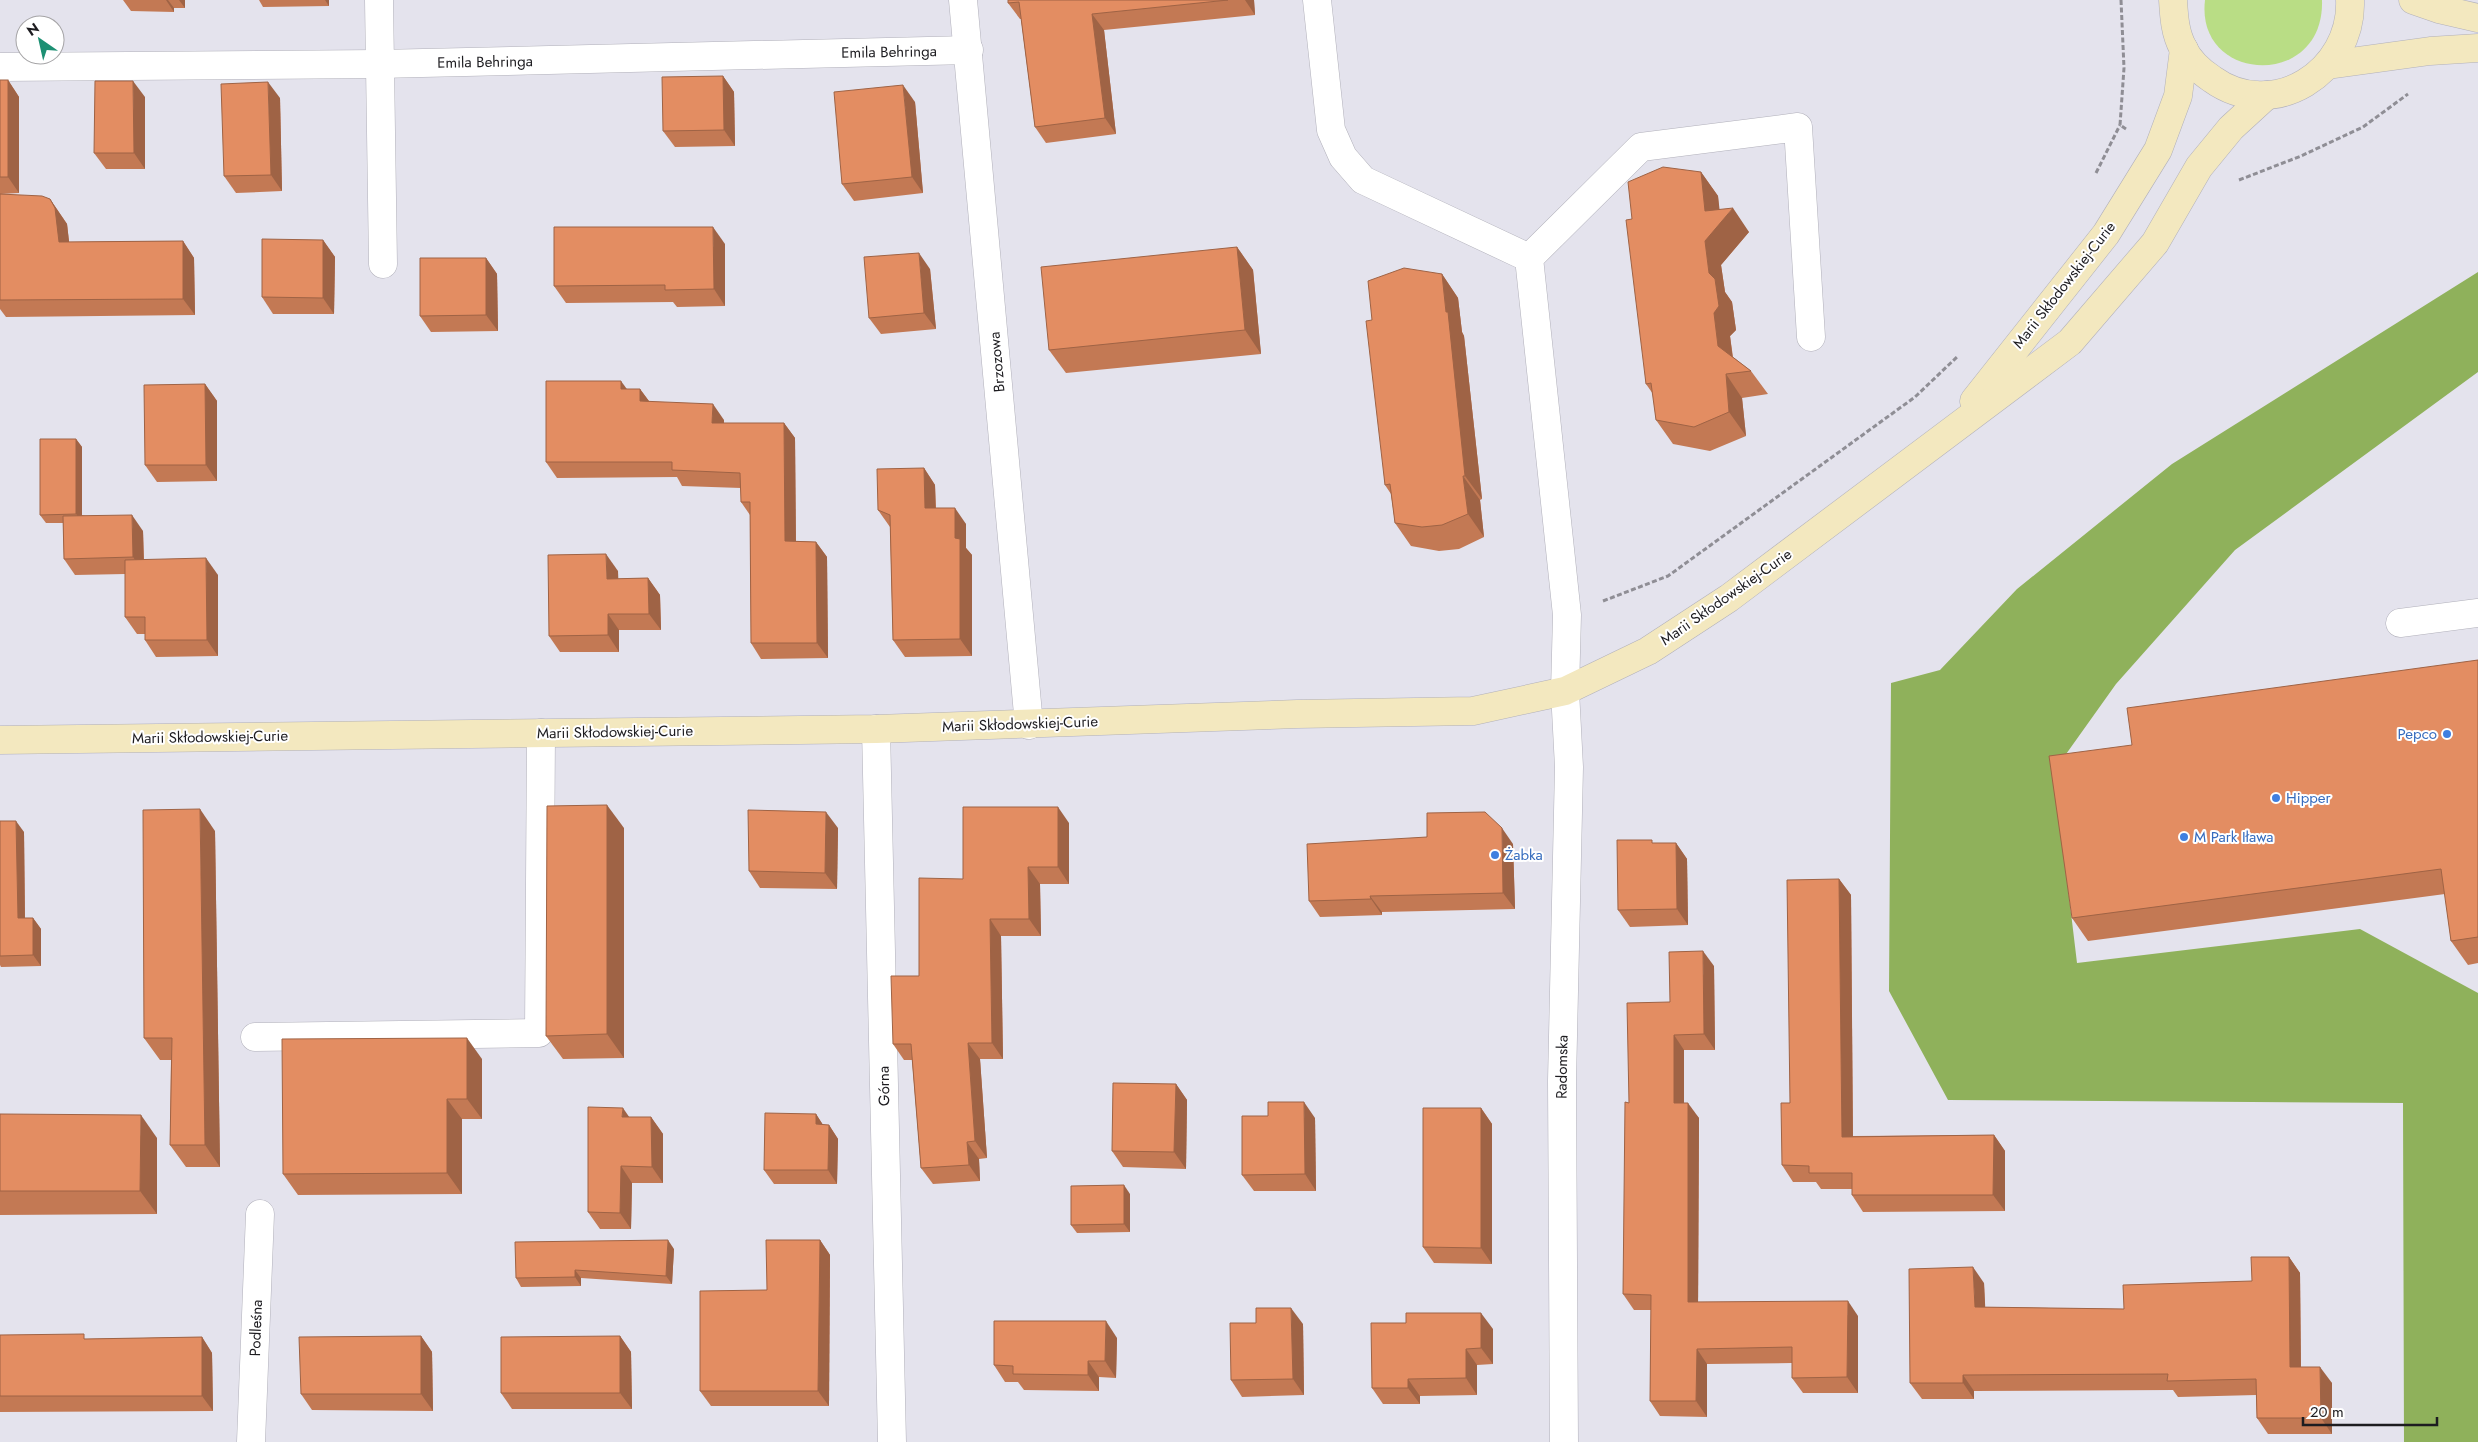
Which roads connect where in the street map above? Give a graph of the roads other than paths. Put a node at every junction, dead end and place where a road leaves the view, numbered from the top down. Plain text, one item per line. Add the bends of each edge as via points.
1 (379, 0) edge
2 (963, 0) edge
3 (1317, 0) edge
4 (2173, 0) edge
5 (2350, 0) edge
6 (2413, 0) edge
7 (2478, 18) edge
8 (2478, 48) edge
9 (2184, 49) junction
10 (969, 50) junction
11 (379, 64) junction
12 (2328, 65) junction
13 (0, 67) edge
14 (2267, 95) junction
15 (1529, 258) junction
16 (383, 264) dead end
17 (1811, 337) dead end
18 (1954, 427) junction
19 (2478, 613) edge
20 (2400, 624) dead end
21 (1565, 691) junction
22 (1029, 725) junction
23 (876, 730) junction
24 (541, 733) junction
25 (0, 740) edge
26 (255, 1037) dead end
27 (260, 1214) dead end
28 (251, 1442) edge
29 (892, 1442) edge
30 (1564, 1442) edge

1 - 11 street
2 - 10 street, Brzozowa
3 - 15 street via 1331,130 1343,158 1363,180
4 - 9 street via 2175,26
5 - 12 street via 2350,16 2343,43
6 - 7 street
8 - 12 street
9 - 14 street via 2199,70 2219,84 2242,94
9 - 18 street, Marii Skłodowskiej-Curie via 2178,96 2153,159 2106,234
10 - 11 street, Emila Behringa
10 - 22 street, Brzozowa
11 - 13 street, Emila Behringa
11 - 16 street
12 - 14 street via 2310,81
14 - 18 street, Marii Skłodowskiej-Curie via 2230,128 2200,168 2155,243 2070,342
15 - 17 street via 1641,147 1798,127
15 - 21 street, Radomska via 1567,615
18 - 21 street, Marii Skłodowskiej-Curie via 1729,598 1648,651
19 - 20 street
21 - 22 street, Marii Skłodowskiej-Curie via 1474,711 1297,714
21 - 30 street, Radomska via 1569,767 1562,1081
22 - 23 street, Marii Skłodowskiej-Curie
23 - 24 street, Marii Skłodowskiej-Curie
23 - 29 street, Górna
24 - 25 street, Marii Skłodowskiej-Curie
24 - 26 street via 539,1033
27 - 28 street, Podleśna

